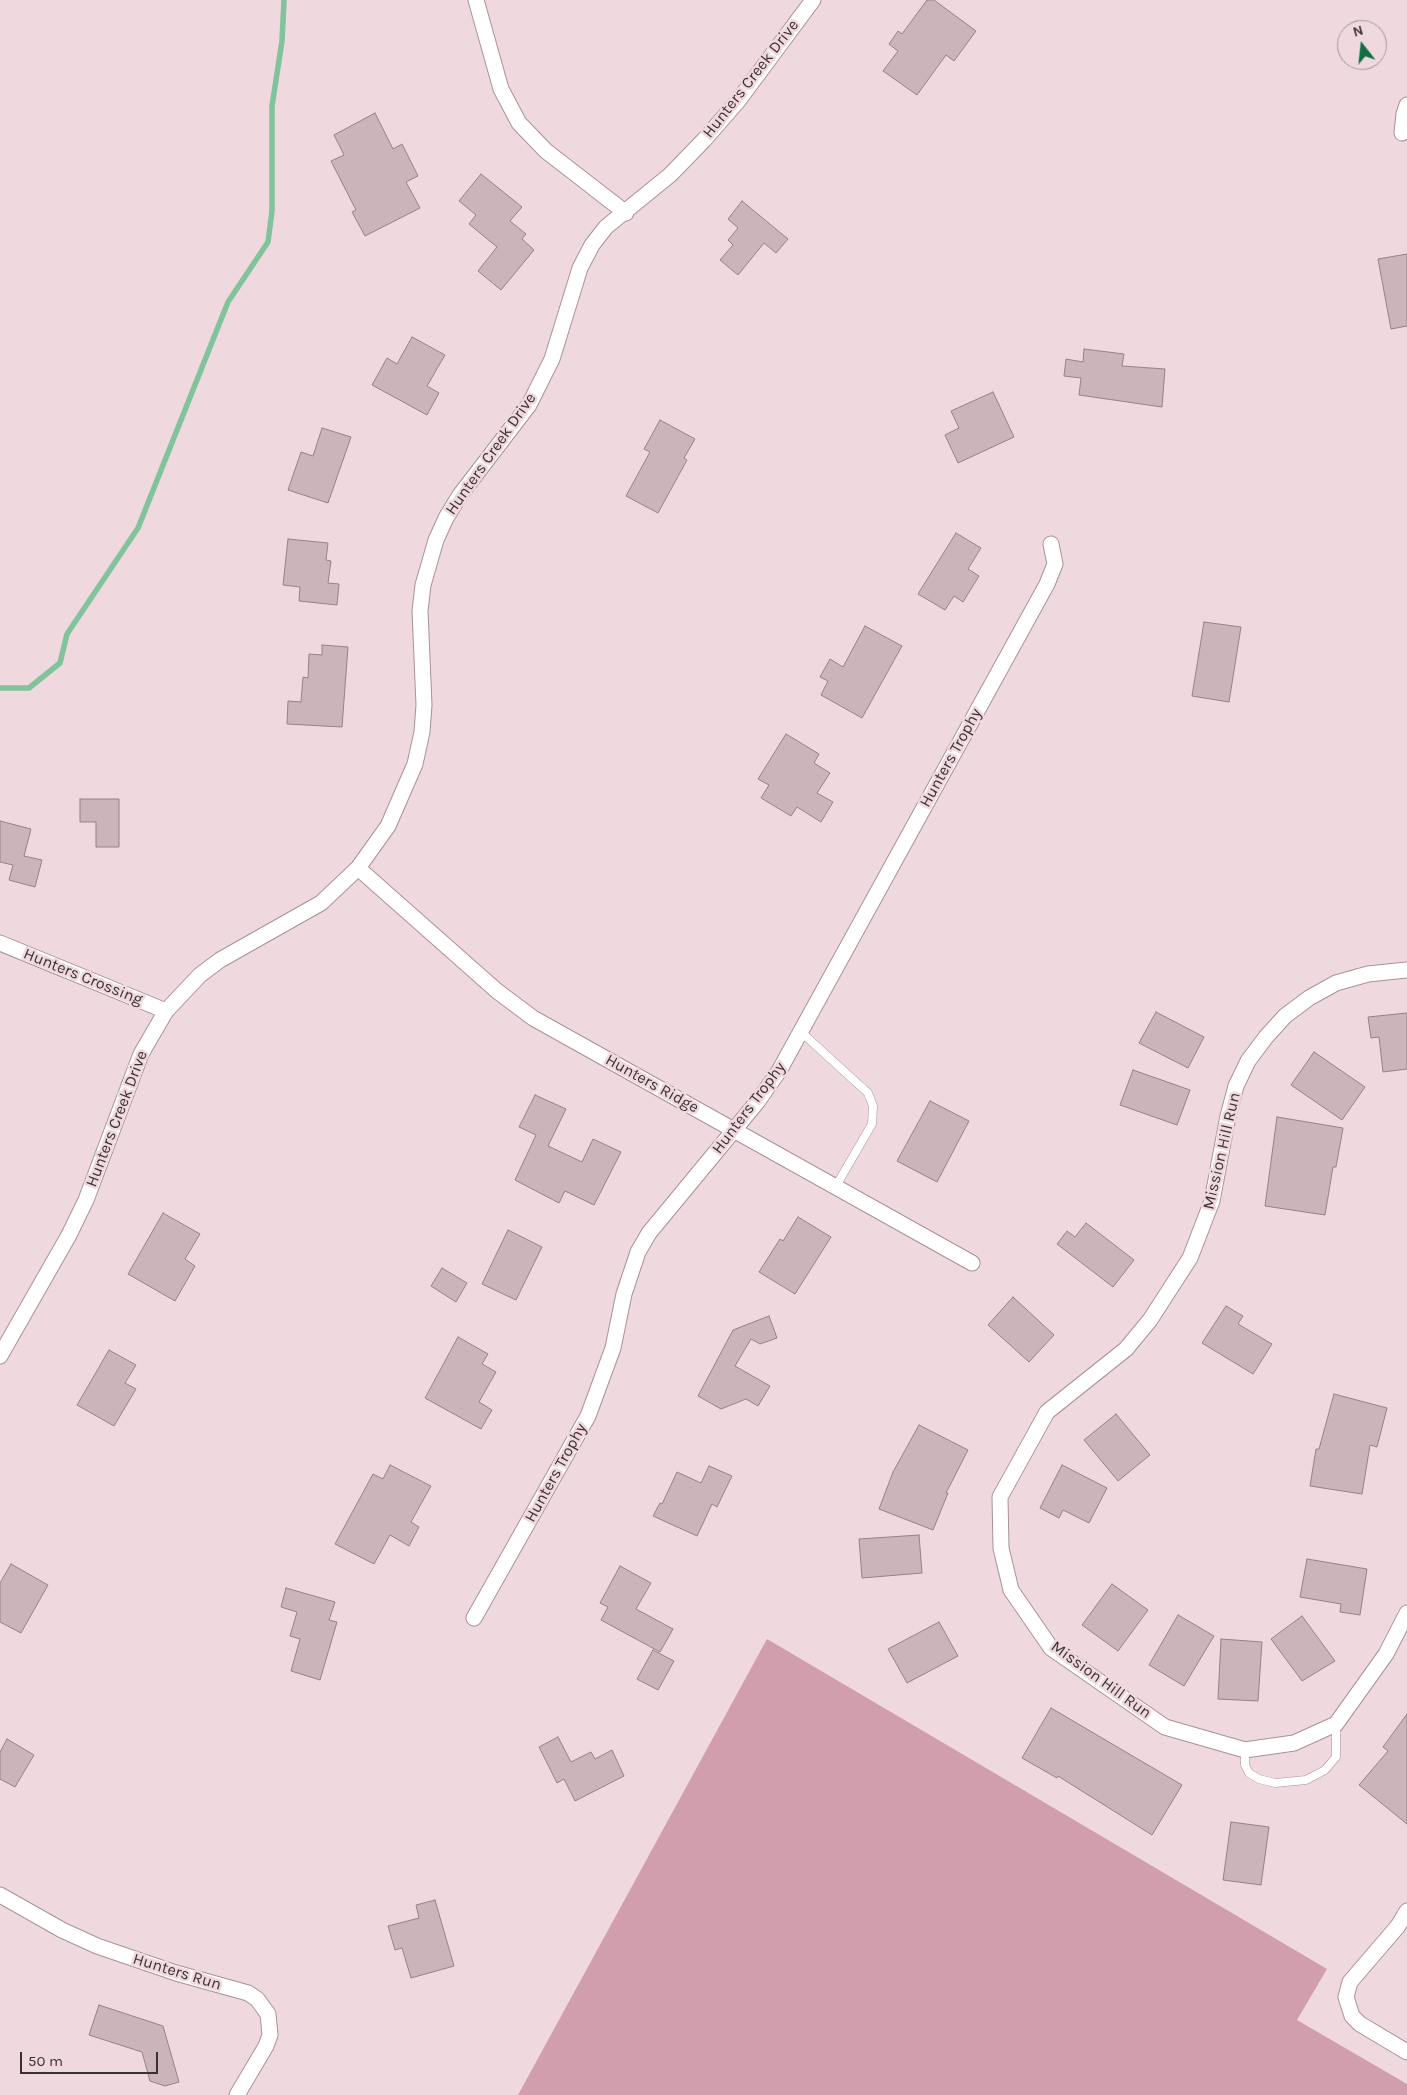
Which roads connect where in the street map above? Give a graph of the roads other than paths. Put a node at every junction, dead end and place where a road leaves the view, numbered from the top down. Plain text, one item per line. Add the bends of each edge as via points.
1 (476, 0) edge
2 (813, 0) edge
3 (1407, 106) edge
4 (1402, 134) dead end
5 (626, 213) junction
6 (1051, 544) dead end
7 (358, 868) junction
8 (0, 944) edge
9 (1407, 970) edge
10 (166, 1011) junction
11 (800, 1032) junction
12 (734, 1130) junction
13 (836, 1186) junction
14 (972, 1263) dead end
15 (0, 1356) edge
16 (1407, 1612) edge
17 (474, 1618) dead end
18 (1336, 1724) junction
19 (1245, 1750) junction
20 (0, 1896) edge
21 (1407, 1912) edge
22 (1403, 1926) edge
23 (1407, 2052) edge
24 (237, 2095) edge

1 - 5 street via 501,89 519,123 546,150
2 - 5 street, Hunters Creek Drive via 738,101 704,140
3 - 4 street
5 - 7 street, Hunters Creek Drive via 606,227 592,245 580,268 552,359 529,405 460,495 436,540 423,585 420,610 424,704 415,764 388,826
6 - 11 street, Hunters Trophy via 1055,564 1052,574
7 - 10 street, Hunters Creek Drive via 321,903 220,960 200,975
7 - 12 street, Hunters Ridge via 522,1010
8 - 10 street, Hunters Crossing
9 - 19 street, Mission Hill Run via 1368,974 1336,984 1285,1016 1266,1037 1248,1061 1236,1086 1212,1201 1190,1258 1150,1320 1126,1349 1047,1412 1000,1497 1001,1548 1011,1590 1051,1648 1165,1727
10 - 15 street, Hunters Creek Drive via 141,1054 86,1200
11 - 12 street, Hunters Trophy via 779,1071
11 - 13 lane via 868,1093 873,1106 872,1124
12 - 13 street, Hunters Ridge
12 - 17 street, Hunters Trophy via 649,1233 638,1252 613,1348 595,1400
13 - 14 street, Hunters Ridge
16 - 18 street via 1386,1654
18 - 19 street, Mission Hill Run via 1294,1743
18 - 19 lane via 1336,1757 1325,1770 1306,1780 1275,1783 1258,1779 1249,1773 1245,1765
20 - 24 street, Hunters Run via 97,1946 248,1993 257,1999 268,2014 270,2035
21 - 22 street
22 - 23 street via 1350,1982 1346,1997 1352,2016 1360,2024

